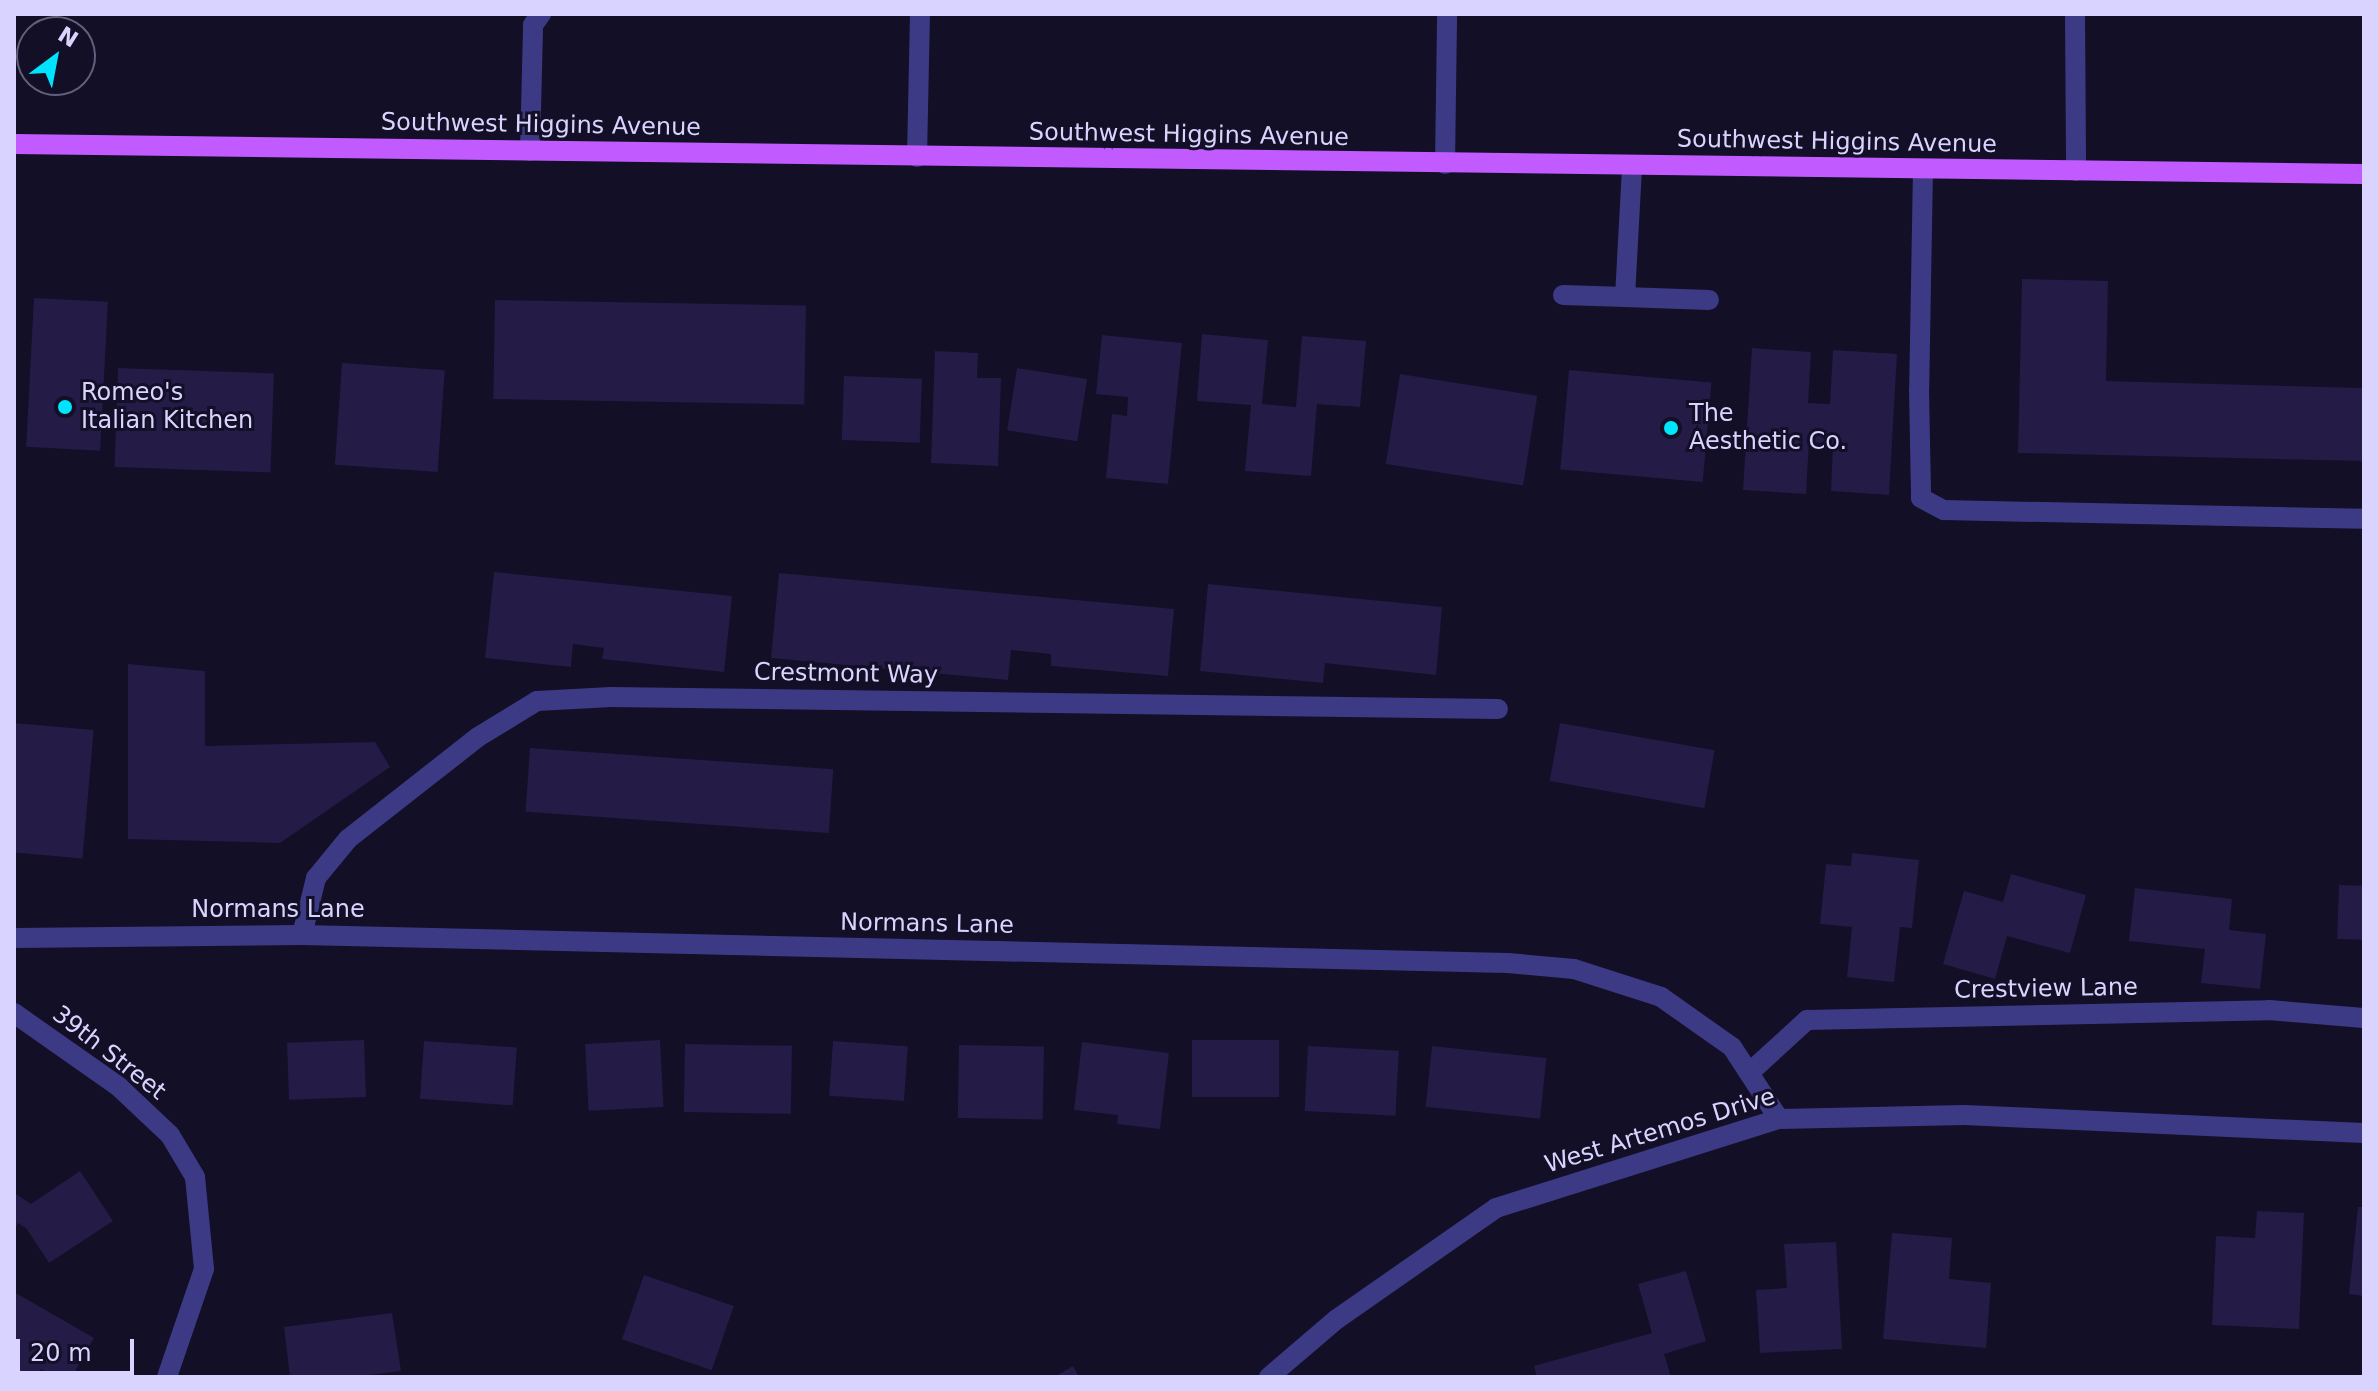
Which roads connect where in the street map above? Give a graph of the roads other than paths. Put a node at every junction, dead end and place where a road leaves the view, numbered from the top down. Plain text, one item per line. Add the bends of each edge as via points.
1 (541, 14) edge
2 (920, 14) edge
3 (1447, 14) edge
4 (2075, 14) edge
5 (14, 144) edge
6 (530, 151) junction
7 (917, 157) junction
8 (1445, 164) junction
9 (1632, 166) junction
10 (1923, 169) junction
11 (2076, 171) junction
12 (2364, 174) edge
13 (1563, 295) dead end
14 (1625, 297) junction
15 (1709, 300) dead end
16 (2364, 519) edge
17 (1498, 709) dead end
18 (302, 935) junction
19 (14, 938) edge
20 (14, 1013) edge
21 (2364, 1018) edge
22 (1749, 1073) junction
23 (1779, 1119) junction
24 (2364, 1133) edge
25 (167, 1377) edge
26 (1269, 1377) edge

1 - 6 street via 533,25
2 - 7 street
3 - 8 street
4 - 11 street
5 - 6 main road, Southwest Higgins Avenue
6 - 7 main road, Southwest Higgins Avenue
7 - 8 main road, Southwest Higgins Avenue
8 - 9 main road, Southwest Higgins Avenue
9 - 10 main road, Southwest Higgins Avenue
9 - 14 street
10 - 11 main road, Southwest Higgins Avenue
10 - 16 street via 1921,498 1944,510
11 - 12 main road, Southwest Higgins Avenue
13 - 14 street
14 - 15 street
17 - 18 street, Crestmont Way via 611,697 537,701 478,737 348,839 316,878
18 - 19 street, Normans Lane
18 - 22 street, Normans Lane via 1574,969 1661,997 1732,1047
20 - 25 street, 39th Street via 118,1086 170,1135 195,1177 204,1269
21 - 22 street, Crestview Lane via 2269,1010 1807,1020
22 - 23 street, Normans Lane
23 - 24 street, West Artemos Drive via 1965,1115
23 - 26 street, West Artemos Drive via 1496,1208 1337,1319

